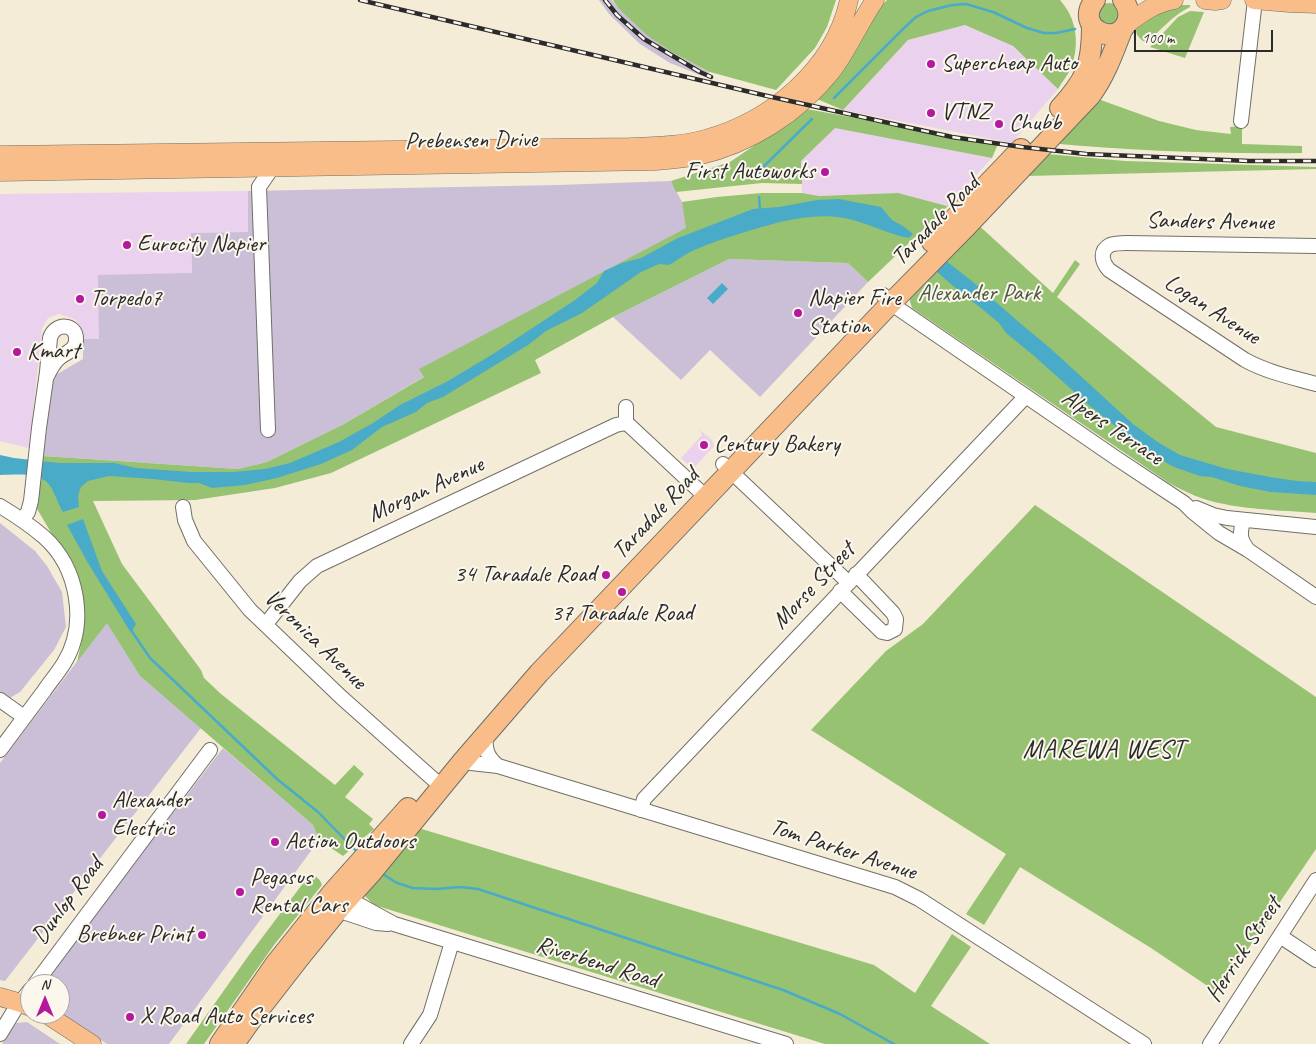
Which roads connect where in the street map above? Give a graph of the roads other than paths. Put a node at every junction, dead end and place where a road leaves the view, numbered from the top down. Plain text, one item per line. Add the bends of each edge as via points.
1 (849, 0) edge
2 (875, 0) edge
3 (1075, 0) edge
4 (1094, 0) edge
5 (1123, 0) edge
6 (1174, 0) edge
7 (1205, 0) edge
8 (1222, 0) edge
9 (1254, 0) edge
10 (1316, 4) edge
11 (1091, 23) junction
12 (1124, 27) junction
13 (1241, 121) dead end
14 (0, 156) edge
15 (241, 168) junction
16 (272, 168) junction
17 (0, 172) edge
18 (259, 187) junction
19 (1316, 246) edge
20 (1105, 250) joint
21 (887, 299) junction
22 (50, 342) junction
23 (68, 352) junction
24 (47, 376) junction
25 (1316, 384) edge
26 (1026, 396) junction
27 (626, 407) dead end
28 (626, 423) junction
29 (268, 430) dead end
30 (727, 468) junction
31 (702, 494) junction
32 (1184, 503) junction
33 (0, 506) edge
34 (183, 507) dead end
35 (22, 520) junction
36 (1243, 520) junction
37 (1316, 527) edge
38 (1248, 550) junction
39 (849, 583) junction
40 (1316, 597) edge
41 (266, 624) junction
42 (0, 700) edge
43 (24, 717) junction
44 (485, 736) junction
45 (0, 750) edge
46 (210, 750) dead end
47 (462, 762) junction
48 (498, 766) junction
49 (437, 783) junction
50 (641, 810) junction
51 (1316, 880) edge
52 (338, 899) junction
53 (1280, 936) junction
54 (452, 942) junction
55 (1316, 960) edge
56 (42, 974) edge
57 (0, 997) edge
58 (20, 999) edge
59 (20, 1009) edge
60 (61, 1024) edge
61 (0, 1034) edge
62 (92, 1044) edge
63 (220, 1044) edge
64 (234, 1044) edge
65 (410, 1044) edge
66 (786, 1044) edge
67 (1144, 1044) edge
68 (1210, 1044) edge

1 - 14 main road, Prebensen Drive via 834,41 803,83 768,112 706,139 682,144
2 - 16 main road, Prebensen Drive via 831,71 802,103 749,139 712,152 656,161
3 - 11 highway
4 - 11 highway, Taradale Road via 1088,13
5 - 12 highway via 1129,13
6 - 12 main road via 1148,8
7 - 8 main road
9 - 10 main road
9 - 13 street
11 - 12 highway via 1106,34 1118,33
11 - 21 highway, Taradale Road via 1090,61 1077,89
12 - 21 highway, Taradale Road via 1090,96 966,227
15 - 16 main road, Prebensen Drive
15 - 17 main road, Prebensen Drive
15 - 18 street
16 - 18 street
18 - 29 street
19 - 20 street, Sanders Avenue via 1126,243 1112,245
20 - 25 street, Logan Avenue via 1102,256 1109,270 1245,360 1274,373
21 - 26 street, Alpers Terrace
21 - 30 highway, Taradale Road
22 - 23 street via 55,350
22 - 23 street via 54,330 62,326 70,328 76,338
22 - 24 street
23 - 24 street via 53,364
24 - 35 street via 31,501
26 - 32 street, Alpers Terrace
26 - 39 street, Morse Street
27 - 28 street
28 - 31 street
28 - 41 street, Morgan Avenue via 607,429 318,566 300,581
30 - 31 highway, Taradale Road
30 - 39 street
31 - 44 highway, Taradale Road
31 - 49 highway, Taradale Road via 476,728
32 - 36 street via 1213,515
32 - 38 street, Alpers Terrace via 1219,533
33 - 35 street
34 - 41 street, Veronica Avenue via 194,541 250,610
35 - 43 street via 44,537 63,560 73,584 78,612 75,638 65,663
36 - 37 street
36 - 38 street via 1241,541
38 - 40 street, Alpers Terrace
39 - 50 street, Morse Street via 644,799
41 - 49 street, Veronica Avenue
42 - 43 street
43 - 45 street
44 - 47 highway, Taradale Road
44 - 48 street via 487,754
46 - 56 street, Dunlop Road
47 - 48 street, Tom Parker Avenue
47 - 49 highway, Taradale Road
48 - 50 street, Tom Parker Avenue
49 - 52 highway, Taradale Road
50 - 67 street, Tom Parker Avenue via 906,892
51 - 53 street, Herrick Street
52 - 54 street, Riverbend Road via 354,902 394,924
52 - 63 highway, Taradale Road via 276,963
52 - 64 highway, Taradale Road via 300,957
53 - 55 street
53 - 68 street, Herrick Street
54 - 65 street via 430,1015
54 - 66 street, Riverbend Road
57 - 58 main road
59 - 61 street
60 - 62 main road

